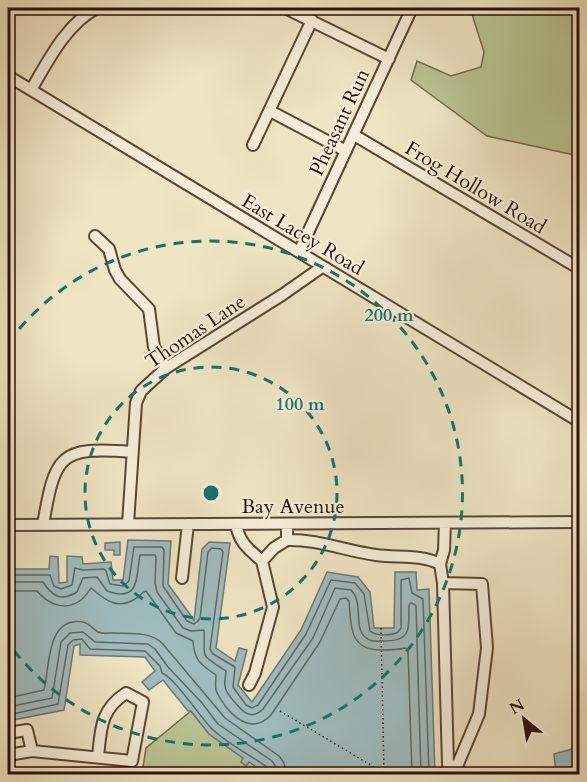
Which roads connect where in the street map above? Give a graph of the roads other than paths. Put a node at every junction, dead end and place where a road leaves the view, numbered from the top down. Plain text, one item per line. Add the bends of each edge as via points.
1 (97, 8) edge
2 (285, 8) edge
3 (412, 8) edge
4 (312, 20) junction
5 (389, 59) junction
6 (8, 76) edge
7 (31, 90) junction
8 (270, 111) junction
9 (354, 135) junction
10 (253, 145) dead end
11 (346, 151) junction
12 (95, 236) dead end
13 (299, 252) junction
14 (322, 267) junction
15 (579, 269) edge
16 (166, 368) junction
17 (579, 422) edge
18 (132, 452) junction
19 (579, 522) edge
20 (324, 523) junction
21 (445, 523) junction
22 (128, 524) junction
23 (188, 524) junction
24 (236, 524) junction
25 (287, 524) junction
26 (8, 525) edge
27 (43, 525) junction
28 (288, 540) junction
29 (320, 543) junction
30 (262, 561) junction
31 (440, 564) junction
32 (182, 578) dead end
33 (443, 583) junction
34 (249, 685) dead end
35 (8, 733) edge
36 (32, 751) junction
37 (8, 755) edge
38 (98, 757) junction

1 - 7 street via 74,26
2 - 4 street
3 - 5 street, Pheasant Run
4 - 5 street
4 - 8 street
5 - 9 street, Pheasant Run
6 - 7 street, East Lacey Road
7 - 13 street, East Lacey Road
8 - 10 street
8 - 11 street
9 - 11 street, Pheasant Run
9 - 15 street, Frog Hollow Road
11 - 13 street, Pheasant Run
12 - 16 street via 109,249 120,279 149,309 154,347
13 - 14 street, East Lacey Road
14 - 16 street, Thomas Lane
14 - 17 street, East Lacey Road
16 - 18 street, Thomas Lane via 141,391 136,403
18 - 22 street, Thomas Lane
18 - 27 street via 96,449 66,458 54,474
19 - 21 street, Bay Avenue
20 - 21 street, Bay Avenue
20 - 25 street, Bay Avenue
20 - 29 street
21 - 31 street
22 - 23 street, Bay Avenue
22 - 27 street, Bay Avenue
23 - 24 street, Bay Avenue
23 - 32 street
24 - 25 street, Bay Avenue
24 - 30 street via 243,545
25 - 28 street
26 - 27 street, Bay Avenue
28 - 29 street
28 - 30 street
29 - 31 street via 375,555 427,558
30 - 34 street via 273,607
31 - 33 street
33 - 33 street via 448,764 454,766 479,714 487,648 482,584
35 - 36 street via 27,730
36 - 37 street
36 - 38 street
38 - 38 street via 132,761 143,702 126,693 111,703 102,725

